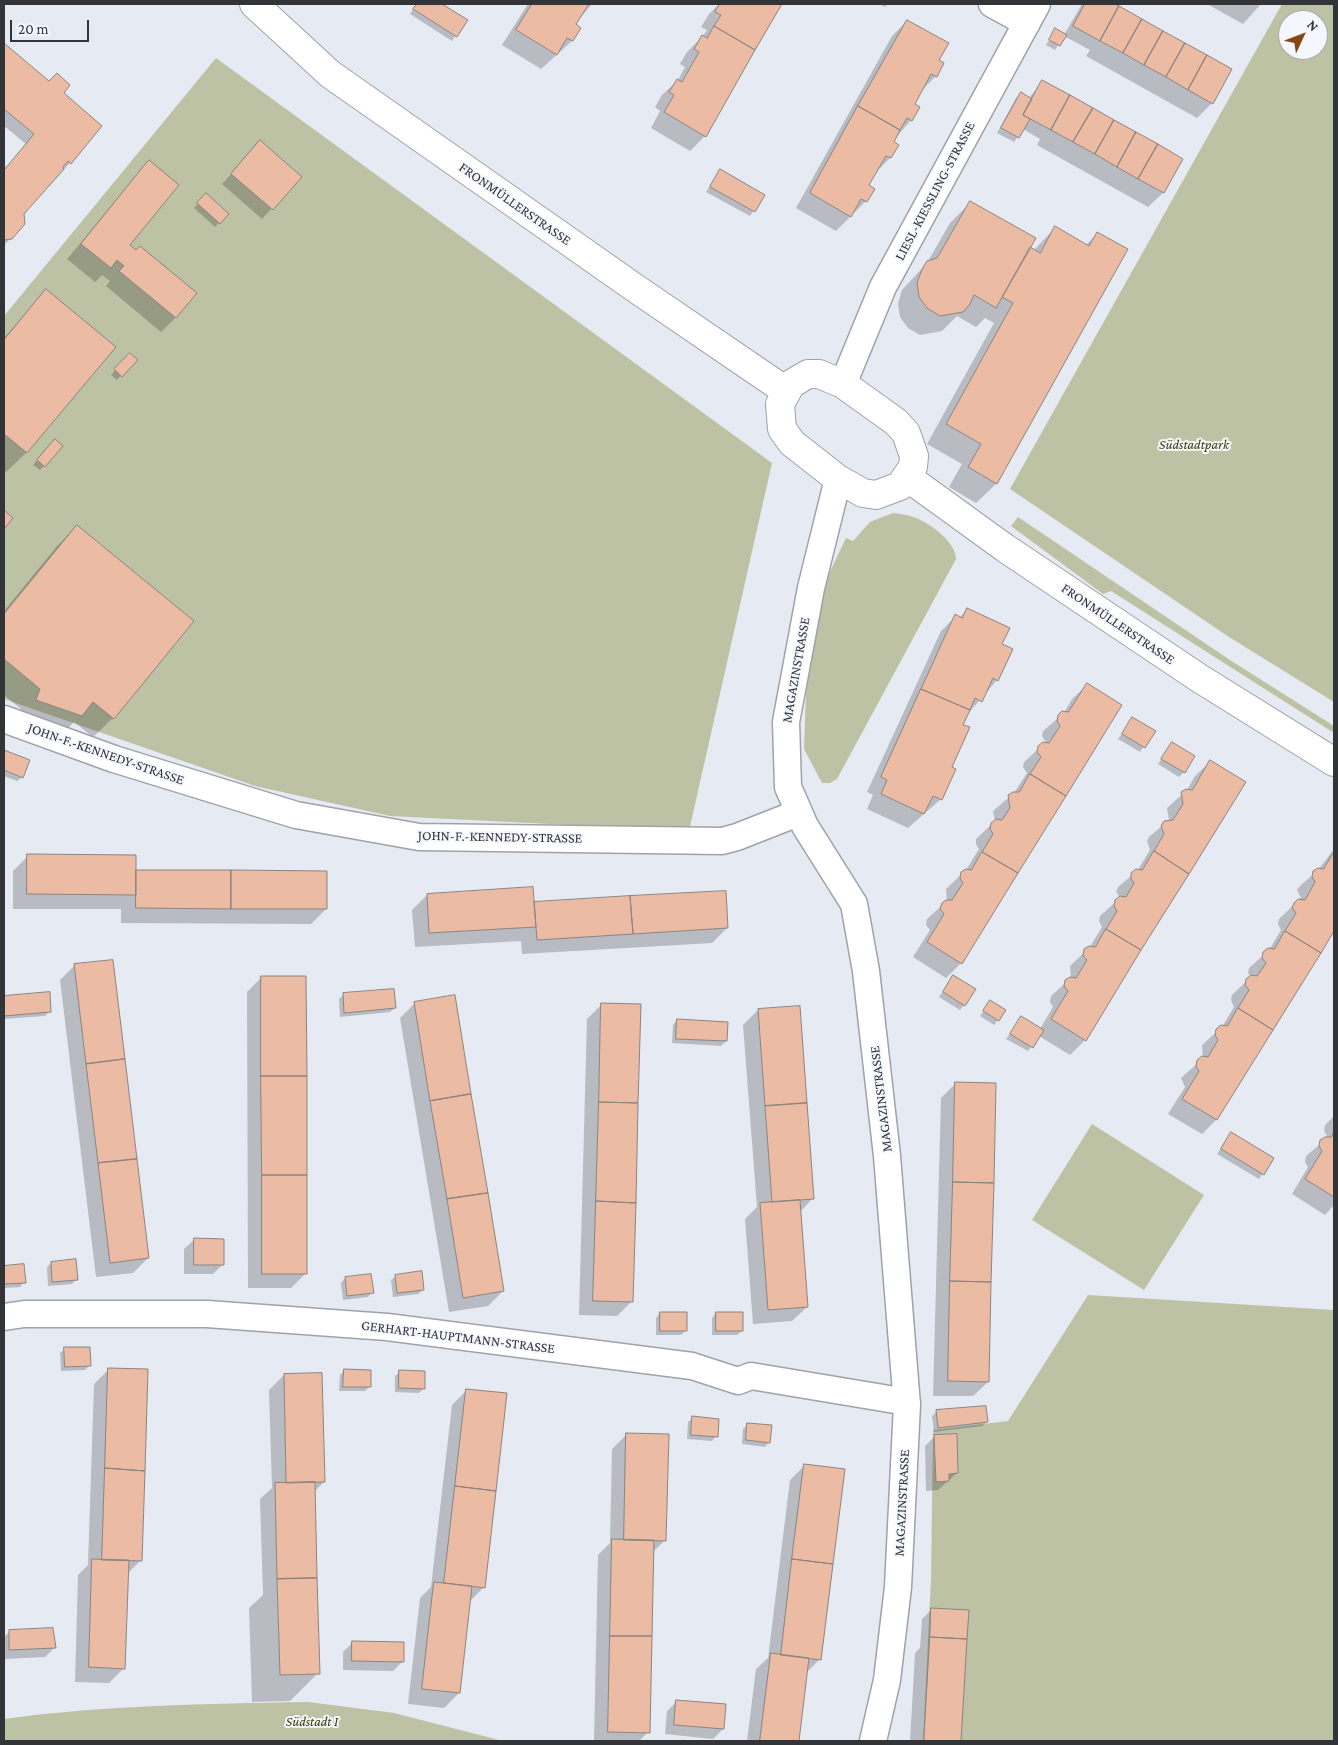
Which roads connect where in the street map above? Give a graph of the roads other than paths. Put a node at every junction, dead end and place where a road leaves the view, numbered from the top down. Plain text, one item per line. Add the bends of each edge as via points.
1 (254, 4) edge
2 (992, 4) edge
3 (1032, 13) edge
4 (843, 384) junction
5 (786, 391) junction
6 (907, 477) junction
7 (838, 479) junction
8 (4, 719) edge
9 (1334, 762) edge
10 (798, 813) junction
11 (4, 1316) edge
12 (907, 1402) junction
13 (872, 1741) edge

1 - 5 main road, FRONMÜLLERSTRASSE via 330,74
2 - 3 street
3 - 4 street, LIESL-KIESSLING-STRASSE via 883,287
4 - 5 main road via 819,374 808,374 798,378
4 - 6 main road via 896,422 906,433 914,456 913,467
5 - 7 main road via 780,404 782,429 792,442
6 - 7 main road via 900,486 876,496 863,493
6 - 9 main road, FRONMÜLLERSTRASSE via 1005,548 1198,678
7 - 10 street, MAGAZINSTRASSE via 810,588 786,722 788,787
8 - 10 street, JOHN-F.-KENNEDY-STRASSE via 114,759 296,815 420,837 722,841
10 - 12 street, MAGAZINSTRASSE via 854,904 866,971 887,1156
11 - 12 street, GERHART-HAUPTMANN-STRASSE via 207,1314 387,1327 692,1366 738,1381 752,1376
12 - 13 street, MAGAZINSTRASSE via 898,1587 887,1680

